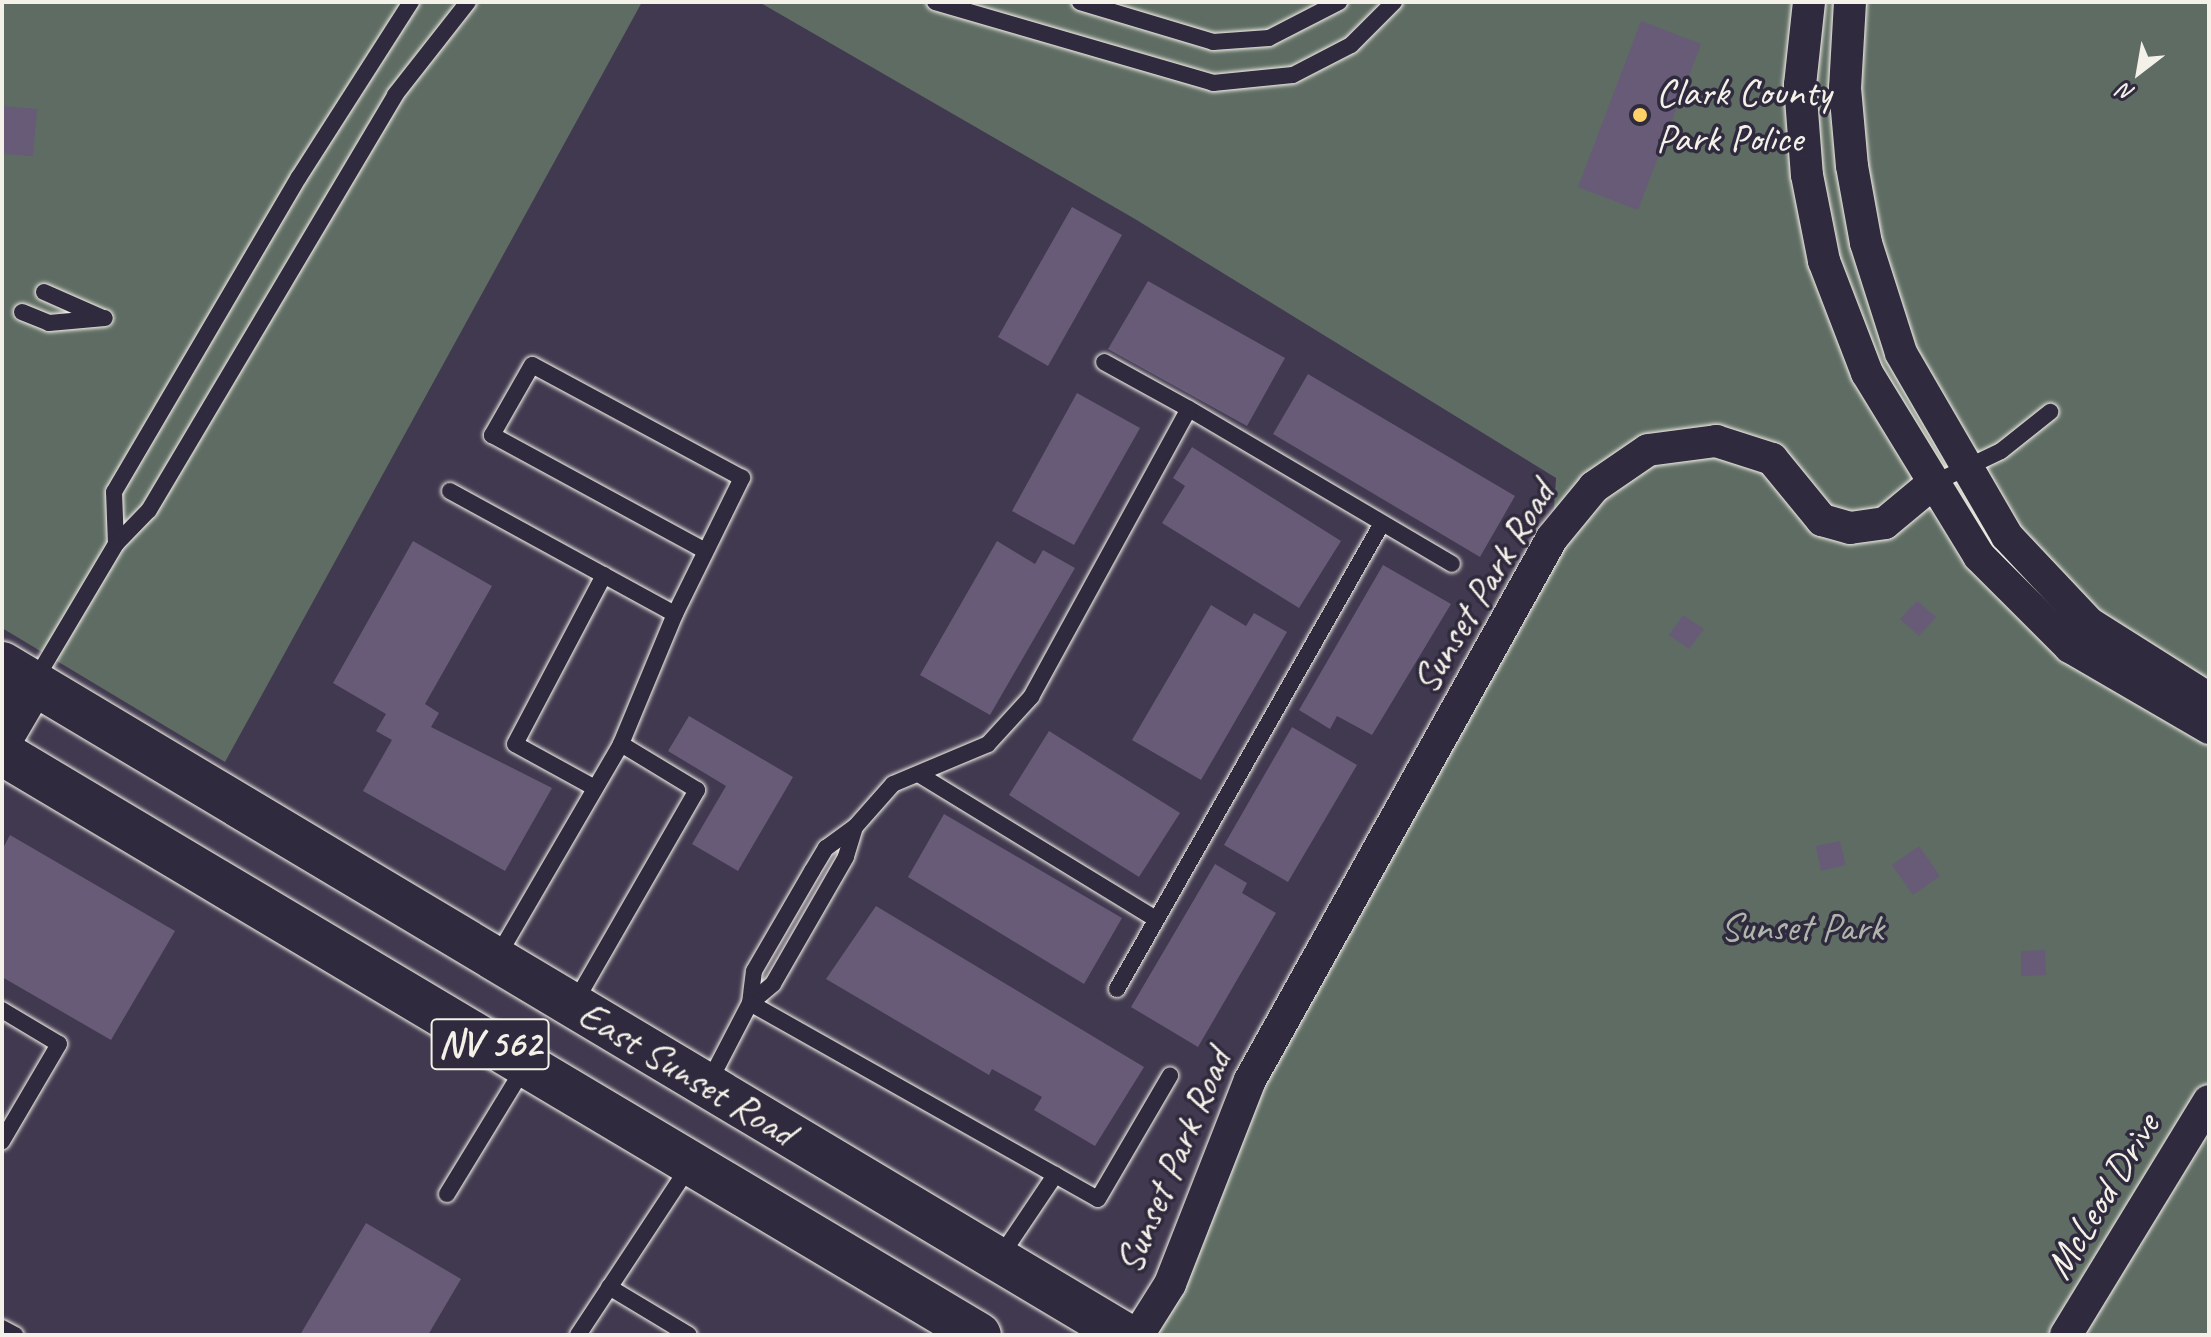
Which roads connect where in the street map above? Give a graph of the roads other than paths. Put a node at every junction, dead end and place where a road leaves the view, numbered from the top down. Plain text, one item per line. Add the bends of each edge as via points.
1 (411, 2) edge
2 (468, 2) edge
3 (935, 2) edge
4 (1080, 2) edge
5 (1339, 2) edge
6 (1394, 2) edge
7 (1809, 2) edge
8 (1850, 2) edge
9 (44, 292) dead end
10 (22, 312) dead end
11 (1104, 362) dead end
12 (1189, 409) junction
13 (2050, 412) dead end
14 (1963, 469) junction
15 (1932, 484) junction
16 (450, 491) dead end
17 (1381, 525) junction
18 (116, 544) junction
19 (706, 551) junction
20 (1452, 564) dead end
21 (604, 575) junction
22 (675, 614) junction
23 (18, 674) edge
24 (2209, 699) edge
25 (2209, 728) edge
26 (2, 736) edge
27 (621, 744) junction
28 (2, 753) edge
29 (920, 775) junction
30 (595, 788) junction
31 (855, 827) junction
32 (799, 894) junction
33 (818, 906) junction
34 (1156, 919) junction
35 (774, 937) junction
36 (793, 949) junction
37 (496, 960) junction
38 (1117, 989) dead end
39 (750, 1003) junction
40 (573, 1006) junction
41 (2, 1010) edge
42 (526, 1065) junction
43 (1170, 1076) dead end
44 (707, 1085) junction
45 (2209, 1101) edge
46 (8, 1117) edge
47 (2, 1141) edge
48 (691, 1164) junction
49 (1055, 1175) junction
50 (447, 1194) dead end
51 (998, 1259) junction
52 (609, 1287) junction
53 (2, 1328) edge
54 (15, 1335) edge
55 (578, 1335) edge
56 (689, 1335) edge
57 (979, 1335) edge
58 (1125, 1335) edge
59 (1138, 1335) edge
60 (2066, 1335) edge

1 - 18 lane via 299,177 114,492
2 - 18 lane via 420,56 149,510
3 - 6 lane via 1213,83 1293,75 1351,45
4 - 5 lane via 1213,42 1269,38
7 - 15 street via 1800,85 1807,175 1824,261 1867,373
8 - 14 street via 1845,88 1866,243 1901,353
9 - 10 lane via 105,318 49,323
11 - 12 lane
12 - 17 lane
12 - 29 lane via 1031,697 988,744
13 - 14 lane via 2001,451
14 - 15 lane
14 - 24 street via 2007,536 2089,623
15 - 25 street via 1979,556 2070,647
15 - 59 street, Sunset Park Road via 1885,523 1850,528 1822,520 1772,459 1716,441 1648,450 1594,487 1552,538 1250,1080 1170,1284
16 - 21 lane
17 - 20 lane
17 - 34 lane
18 - 23 lane
19 - 19 lane via 742,478 532,365 492,435
19 - 22 lane
21 - 22 lane
21 - 30 lane via 515,744
22 - 27 lane
23 - 26 main road
23 - 37 main road, East Sunset Road / NV 562
27 - 30 lane
27 - 40 lane via 697,790
28 - 42 main road, East Sunset Road / NV 562
29 - 31 lane via 893,784
29 - 34 lane
30 - 37 lane
31 - 32 lane via 826,848
31 - 33 lane via 846,857
32 - 33 lane
32 - 35 lane
33 - 36 lane
34 - 38 lane
35 - 36 lane
35 - 39 lane via 754,971
36 - 39 lane via 773,984
37 - 40 main road, East Sunset Road / NV 562
39 - 44 lane
39 - 49 lane
40 - 44 main road, East Sunset Road / NV 562
41 - 46 lane via 59,1044
42 - 48 main road, East Sunset Road / NV 562
42 - 50 lane
43 - 49 lane via 1098,1199
44 - 51 main road, East Sunset Road / NV 562
45 - 60 street, McLeod Drive
46 - 47 lane
48 - 52 lane
48 - 57 main road, East Sunset Road / NV 562
49 - 51 lane
51 - 58 main road, East Sunset Road / NV 562
52 - 55 lane
52 - 56 lane
53 - 54 lane

